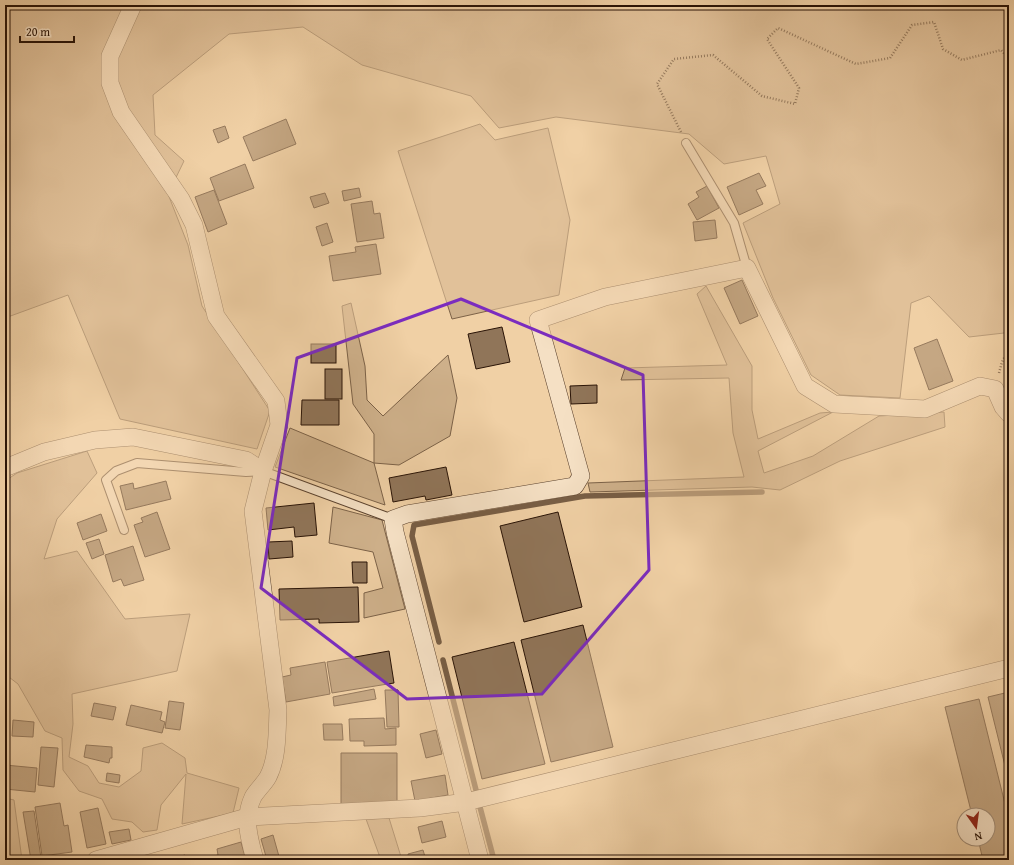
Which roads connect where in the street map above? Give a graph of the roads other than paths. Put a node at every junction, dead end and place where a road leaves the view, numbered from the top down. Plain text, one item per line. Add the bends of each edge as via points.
1 (133, 5) edge
2 (686, 143) road end
3 (747, 268) junction
4 (1009, 414) edge
5 (5, 468) edge
6 (263, 471) junction
7 (393, 519) junction
8 (124, 530) dead end
9 (1009, 668) edge
10 (466, 802) junction
11 (247, 817) junction
12 (96, 860) edge
13 (256, 860) edge
14 (480, 860) edge

1 - 6 street via 110,56 110,83 121,112 181,199 194,225 216,316 276,401 279,425
2 - 3 lane via 734,223
3 - 4 street via 805,386 834,404 925,409 980,386 995,389
3 - 7 street via 605,297 538,320 581,476 575,486 407,514
5 - 6 street via 44,452 95,440 133,437 246,460
6 - 7 lane
6 - 8 lane via 246,472 137,463 116,471 106,480
6 - 11 street via 253,511 278,710 277,742 268,776 253,797
7 - 10 street
9 - 10 street
10 - 11 street via 420,808
10 - 14 street
11 - 12 street
11 - 13 street

